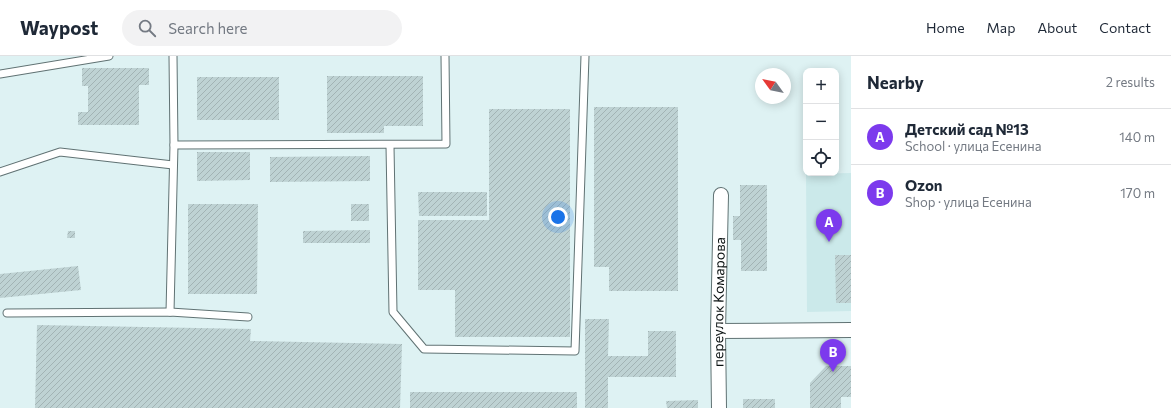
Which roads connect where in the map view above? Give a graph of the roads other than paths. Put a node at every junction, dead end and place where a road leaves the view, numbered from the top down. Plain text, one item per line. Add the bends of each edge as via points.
1 (109, 56) edge
2 (173, 56) edge
3 (445, 56) edge
4 (585, 56) edge
5 (0, 74) edge
6 (174, 145) junction
7 (390, 146) junction
8 (173, 166) junction
9 (0, 172) edge
10 (721, 195) dead end
11 (170, 312) junction
12 (7, 313) dead end
13 (248, 317) dead end
14 (851, 330) edge
15 (718, 331) junction
16 (719, 408) edge

1 - 5 lane
2 - 6 lane
3 - 7 lane via 446,144
4 - 7 lane via 575,351 424,349 393,312
6 - 7 lane
6 - 8 lane
8 - 9 lane via 60,152
8 - 11 lane
10 - 15 street, переулок Комарова
11 - 12 lane
11 - 13 lane
14 - 15 street
15 - 16 street, переулок Комарова

